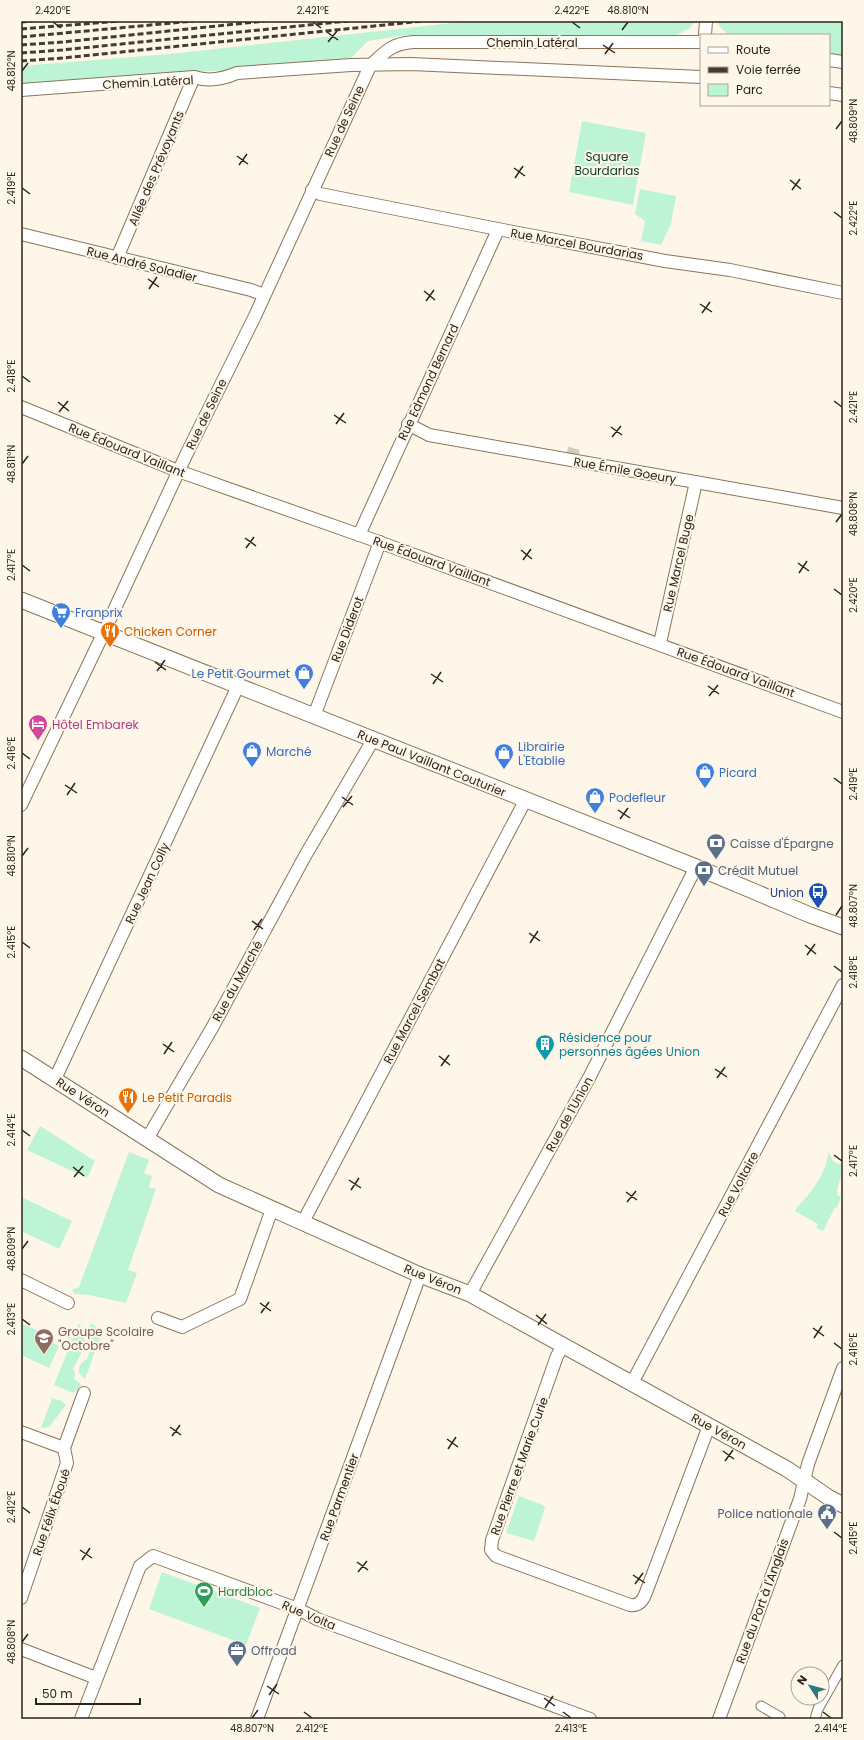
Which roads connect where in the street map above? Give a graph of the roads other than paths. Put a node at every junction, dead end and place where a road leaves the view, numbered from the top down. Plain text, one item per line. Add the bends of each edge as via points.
1 (706, 21) edge
2 (705, 34) edge
3 (700, 42) edge
4 (830, 60) edge
5 (843, 62) edge
6 (370, 66) junction
7 (194, 77) junction
8 (700, 77) edge
9 (21, 90) edge
10 (830, 93) edge
11 (843, 95) edge
12 (312, 190) junction
13 (498, 230) junction
14 (21, 234) edge
15 (117, 258) junction
16 (843, 293) edge
17 (264, 295) junction
18 (21, 407) edge
19 (408, 424) junction
20 (178, 471) junction
21 (696, 482) junction
22 (843, 508) edge
23 (359, 535) junction
24 (380, 542) junction
25 (21, 600) edge
26 (104, 632) junction
27 (660, 643) junction
28 (238, 686) junction
29 (843, 712) edge
30 (314, 716) junction
31 (373, 740) junction
32 (525, 801) junction
33 (21, 805) edge
34 (696, 867) junction
35 (843, 927) edge
36 (843, 985) edge
37 (21, 1058) edge
38 (55, 1079) junction
39 (147, 1138) junction
40 (272, 1209) junction
41 (302, 1222) junction
42 (420, 1275) junction
43 (21, 1280) edge
44 (470, 1294) junction
45 (68, 1302) dead end
46 (158, 1318) dead end
47 (563, 1346) junction
48 (843, 1368) edge
49 (632, 1383) junction
50 (84, 1393) dead end
51 (709, 1426) junction
52 (21, 1432) edge
53 (64, 1448) junction
54 (804, 1482) junction
55 (843, 1505) edge
56 (21, 1598) edge
57 (298, 1609) junction
58 (21, 1649) edge
59 (843, 1665) edge
60 (96, 1678) junction
61 (761, 1706) dead end
62 (780, 1717) dead end
63 (81, 1719) edge
64 (256, 1719) edge
65 (590, 1719) edge
66 (718, 1719) edge
67 (815, 1719) edge

1 - 2 street
3 - 6 street, Chemin Latéral via 406,43 389,49
4 - 5 street
6 - 7 street, Chemin Latéral via 237,73 222,79
6 - 8 street, Chemin Latéral via 411,64
6 - 12 street, Rue de Seine
7 - 9 street, Chemin Latéral
7 - 15 street, Allée des Prévoyants
10 - 11 street
12 - 13 street, Rue Marcel Bourdarias via 320,194
12 - 17 street, Rue de Seine
13 - 16 street, Rue Marcel Bourdarias
13 - 19 street, Rue Edmond Bernard
14 - 15 street, Rue André Soladier
15 - 17 street, Rue André Soladier
17 - 20 street, Rue de Seine
18 - 20 street, Rue Édouard Vaillant
19 - 21 street, Rue Émile Goeury via 429,435
19 - 23 street, Rue Edmond Bernard
20 - 23 street, Rue Édouard Vaillant
20 - 26 street, Rue de Seine
21 - 22 street, Rue Émile Goeury
21 - 27 street, Rue Marcel Buge
23 - 24 street, Rue Édouard Vaillant
24 - 27 street, Rue Édouard Vaillant
24 - 30 street, Rue Diderot
25 - 26 street, Rue Paul Vaillant Couturier
26 - 28 street, Rue Paul Vaillant Couturier
26 - 33 street, Rue de Seine
27 - 29 street, Rue Édouard Vaillant
28 - 30 street, Rue Paul Vaillant Couturier
28 - 38 street, Rue Jean Colly
30 - 31 street, Rue Paul Vaillant Couturier
31 - 32 street, Rue Paul Vaillant Couturier
31 - 39 street, Rue du Marché via 305,856 212,1028
32 - 34 street, Rue Paul Vaillant Couturier
32 - 41 street, Rue Marcel Sembat
34 - 35 street, Rue Paul Vaillant Couturier
34 - 44 street, Rue de l'Union via 589,1078
36 - 49 street, Rue Voltaire
37 - 38 street, Rue Véron
38 - 39 street, Rue Véron
39 - 40 street, Rue Véron via 219,1184
40 - 41 street, Rue Véron
40 - 46 street via 240,1299 182,1327
41 - 42 street, Rue Véron
42 - 44 street, Rue Véron
42 - 57 street, Rue Parmentier
43 - 45 street
44 - 47 street, Rue Véron
47 - 49 street, Rue Véron
47 - 51 street, Rue Pierre et Marie Curie via 492,1540 491,1550 496,1556 630,1605 638,1604 645,1595
48 - 54 street, Rue du Port à l'Anglais via 808,1464
49 - 51 street, Rue Véron
50 - 53 street, Rue Félix Éboué
51 - 54 street, Rue Véron via 787,1469
52 - 53 street
53 - 56 street, Rue Félix Éboué via 67,1463
54 - 55 street, Rue Véron
54 - 66 street, Rue du Port à l'Anglais via 796,1510
57 - 60 street, Rue Volta via 153,1556 140,1566
57 - 64 street, Rue Parmentier
57 - 65 street, Rue Volta via 324,1622
58 - 60 street
59 - 67 street
60 - 63 street, Rue Volta
61 - 62 street

